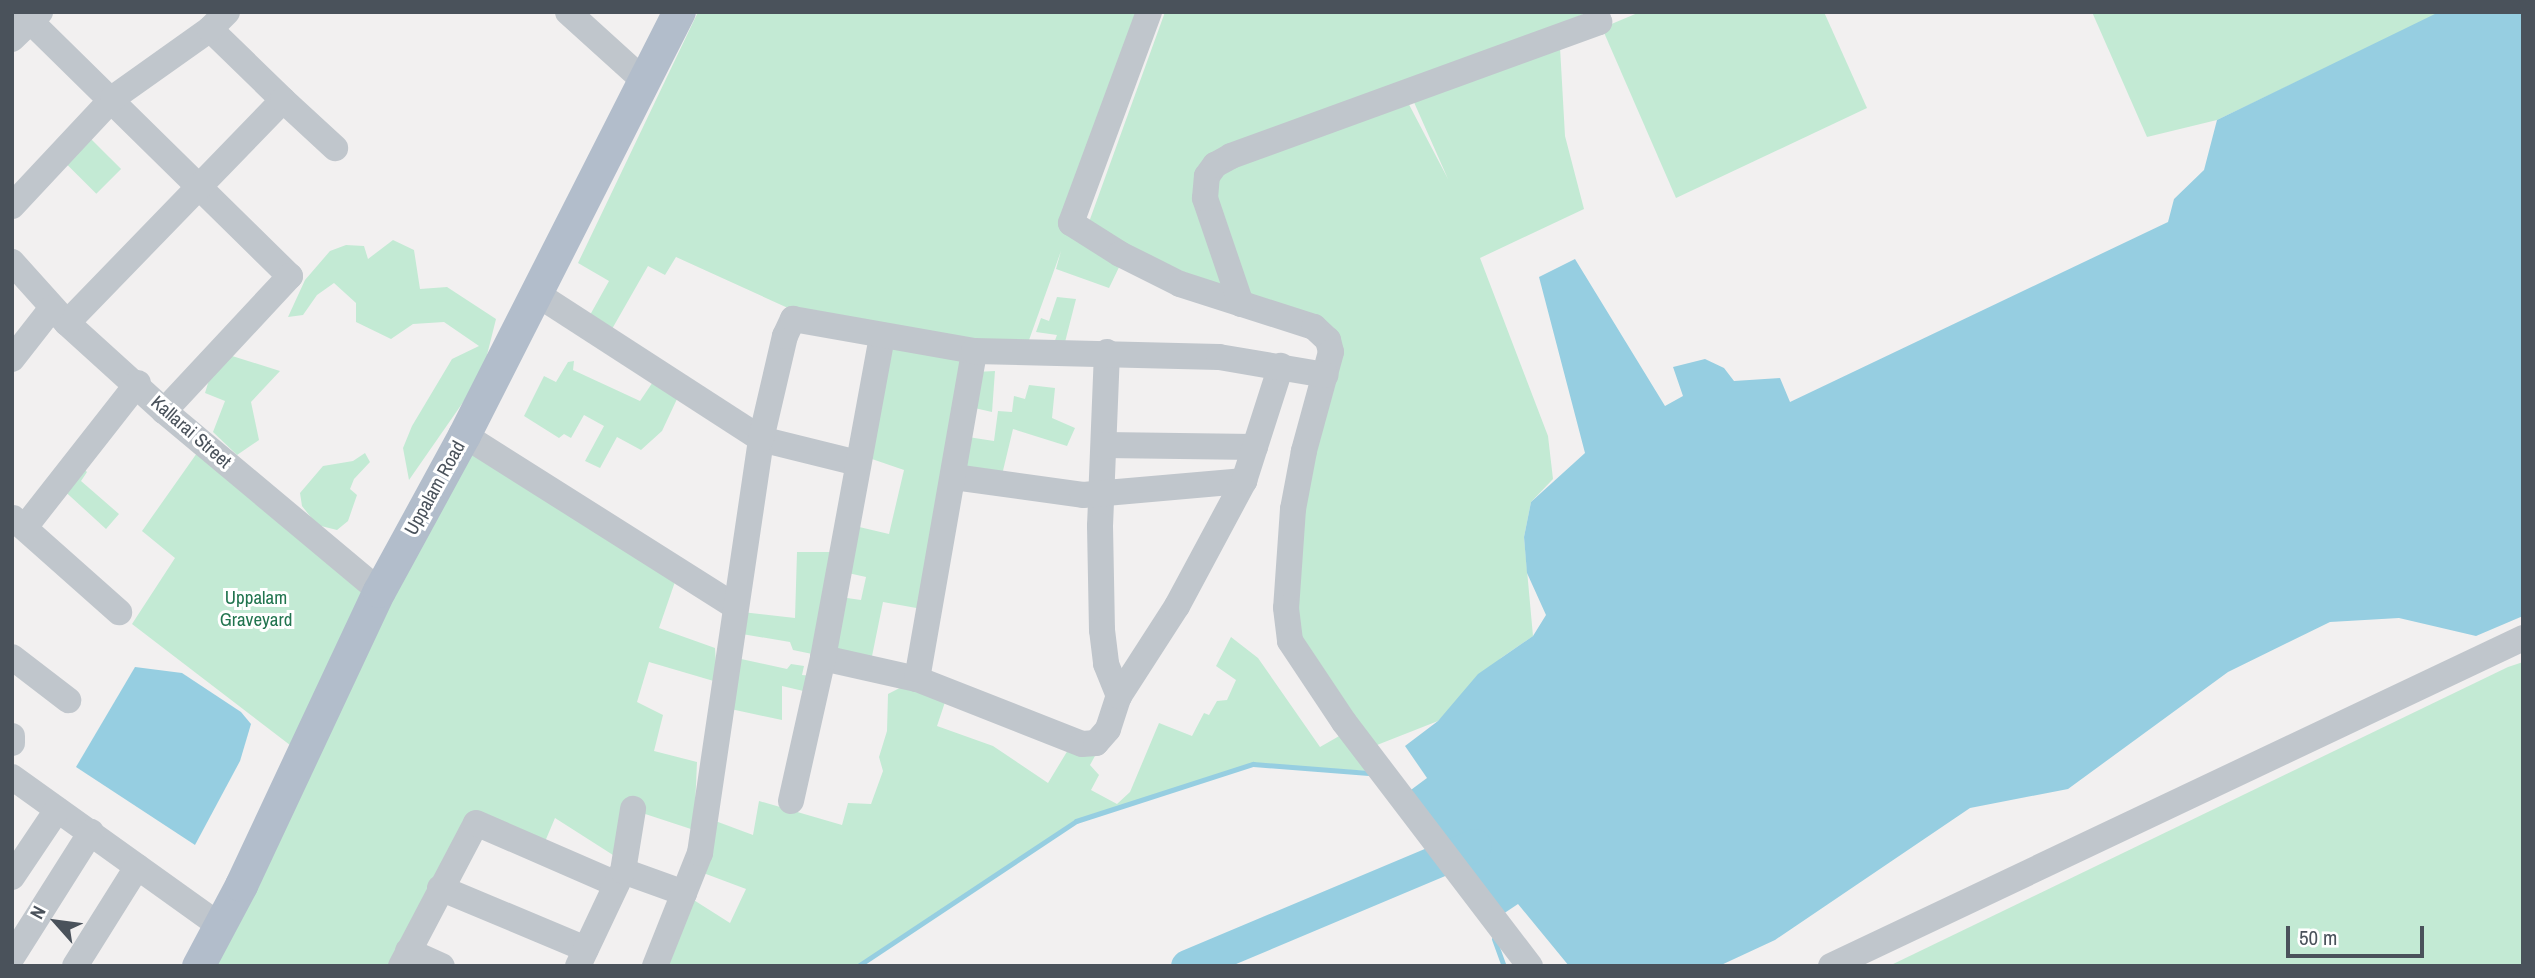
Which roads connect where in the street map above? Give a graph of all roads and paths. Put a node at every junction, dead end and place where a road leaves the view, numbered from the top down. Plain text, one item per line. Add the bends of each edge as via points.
1 (568, 12) edge
2 (679, 12) edge
3 (1149, 12) edge
4 (1595, 12) edge
5 (26, 21) edge
6 (218, 21) edge
7 (644, 81) junction
8 (113, 98) junction
9 (283, 100) junction
10 (335, 149) dead end
11 (200, 186) junction
12 (12, 206) edge
13 (12, 262) edge
14 (537, 295) junction
15 (1241, 304) junction
16 (59, 315) junction
17 (882, 337) junction
18 (974, 351) junction
19 (1107, 352) junction
20 (12, 359) edge
21 (1281, 366) junction
22 (1325, 375) junction
23 (138, 383) junction
24 (164, 411) junction
25 (464, 435) junction
26 (761, 439) junction
27 (1104, 445) junction
28 (1255, 447) junction
29 (857, 463) junction
30 (954, 477) junction
31 (1244, 481) junction
32 (1101, 495) junction
33 (19, 522) edge
34 (379, 591) junction
35 (735, 606) junction
36 (118, 612) dead end
37 (2523, 638) edge
38 (12, 657) edge
39 (823, 658) junction
40 (917, 678) junction
41 (1119, 696) junction
42 (68, 700) dead end
43 (12, 736) edge
44 (12, 743) edge
45 (12, 777) edge
46 (791, 801) dead end
47 (632, 809) dead end
48 (57, 810) junction
49 (91, 832) junction
50 (137, 867) junction
51 (12, 877) edge
52 (620, 878) junction
53 (440, 888) junction
54 (684, 892) junction
55 (219, 925) junction
56 (12, 957) edge
57 (405, 958) edge
58 (582, 958) edge
59 (1525, 959) edge
60 (75, 966) edge
61 (198, 966) edge
62 (442, 966) edge
63 (655, 966) edge
64 (1831, 966) edge

1 - 7 street
2 - 7 main road, Uppalam Road
3 - 15 street via 1070,223 1181,284
4 - 15 street via 1599,22 1215,165 1207,176 1205,198
5 - 8 street
6 - 8 street
6 - 9 street
7 - 14 main road, Uppalam Road
8 - 11 street
8 - 12 street
9 - 10 street
9 - 11 street
11 - 16 street
11 - 24 street via 290,276
13 - 16 street, Kallarai Street
14 - 25 main road, Uppalam Road
14 - 26 street
15 - 22 street via 1323,333 1331,352
16 - 20 street
16 - 23 street, Kallarai Street
17 - 18 street
17 - 26 street via 793,319
17 - 29 street
18 - 19 street
18 - 30 street
19 - 21 street via 1219,357
19 - 27 street
21 - 22 street
21 - 28 street
22 - 59 street via 1293,509 1286,624 1304,667
23 - 24 street, Kallarai Street
23 - 33 street
24 - 34 street, Kallarai Street
25 - 34 main road, Uppalam Road
25 - 35 street
26 - 29 street
26 - 35 street
27 - 28 street
27 - 32 street
28 - 31 street
29 - 39 street
30 - 32 street
30 - 40 street
31 - 32 street
31 - 41 street via 1177,606
32 - 41 street via 1102,630 1106,664
33 - 36 street
34 - 55 main road, Uppalam Road
35 - 54 street via 700,853
37 - 64 street
38 - 42 street
39 - 40 street
39 - 46 street
40 - 41 street via 1082,744 1096,743 1108,729
43 - 44 street
45 - 48 street
47 - 52 street
48 - 49 street
48 - 51 street
49 - 50 street
49 - 56 street
50 - 55 street
50 - 60 street
52 - 53 street via 476,823
52 - 54 street
52 - 58 street
53 - 57 street
53 - 58 street
54 - 63 street
55 - 61 main road, Uppalam Road
57 - 62 street

